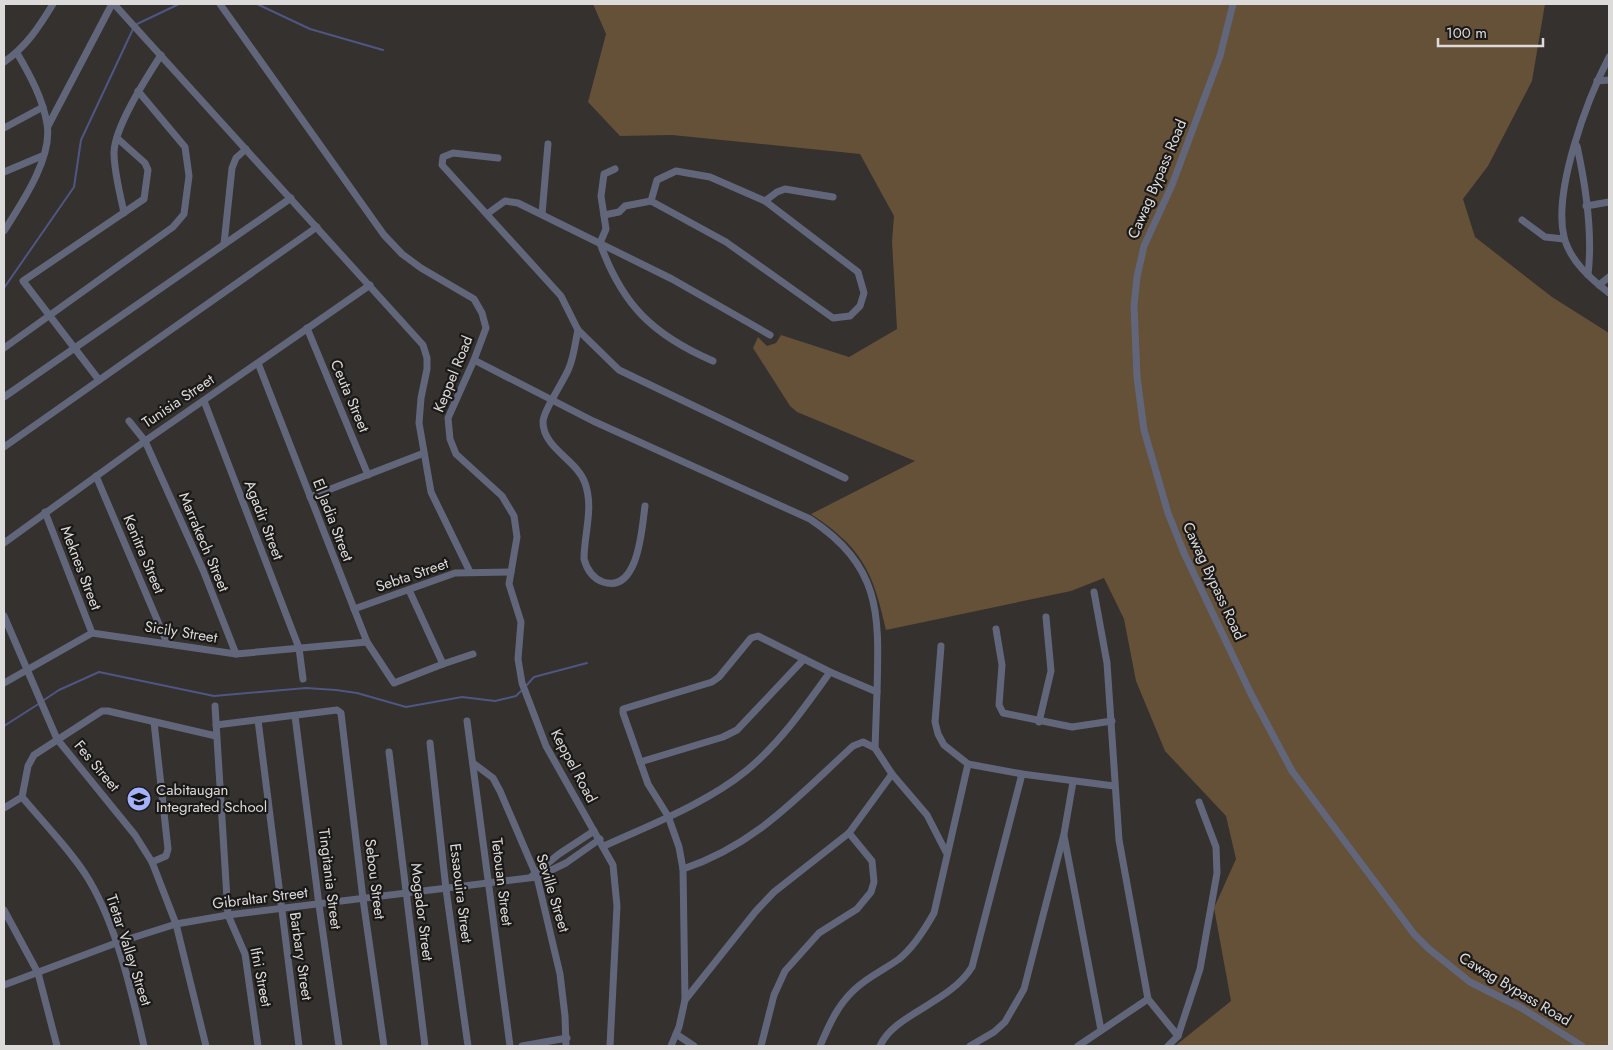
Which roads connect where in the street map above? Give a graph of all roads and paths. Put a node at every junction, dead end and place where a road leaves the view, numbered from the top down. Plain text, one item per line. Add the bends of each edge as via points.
1 (53, 4) edge
2 (113, 4) edge
3 (220, 4) edge
4 (1233, 4) edge
5 (17, 53) junction
6 (161, 55) junction
7 (1609, 57) edge
8 (4, 62) edge
9 (1609, 80) edge
10 (1597, 81) junction
11 (138, 91) junction
12 (43, 107) junction
13 (48, 126) junction
14 (4, 128) edge
15 (117, 138) junction
16 (548, 144) dead end
17 (1576, 145) junction
18 (246, 149) junction
19 (42, 156) junction
20 (498, 158) dead end
21 (615, 169) dead end
22 (4, 172) edge
23 (291, 198) junction
24 (833, 198) dead end
25 (651, 201) junction
26 (765, 201) junction
27 (1609, 202) edge
28 (1586, 206) junction
29 (124, 213) junction
30 (486, 214) junction
31 (542, 214) junction
32 (604, 215) junction
33 (13, 216) junction
34 (4, 219) edge
35 (1522, 220) dead end
36 (317, 227) junction
37 (4, 231) edge
38 (1564, 239) junction
39 (600, 243) junction
40 (224, 244) junction
41 (1588, 275) junction
42 (1609, 277) edge
43 (370, 285) junction
44 (1599, 285) junction
45 (1609, 293) edge
46 (50, 315) junction
47 (307, 328) junction
48 (578, 330) junction
49 (770, 335) dead end
50 (4, 348) edge
51 (75, 348) junction
52 (474, 360) junction
53 (713, 361) dead end
54 (258, 364) junction
55 (99, 380) junction
56 (4, 397) edge
57 (553, 399) junction
58 (204, 401) junction
59 (129, 421) dead end
60 (145, 441) junction
61 (4, 446) edge
62 (424, 453) junction
63 (368, 475) junction
64 (96, 476) junction
65 (845, 478) dead end
66 (310, 497) junction
67 (645, 506) dead end
68 (45, 512) junction
69 (4, 543) edge
70 (470, 572) junction
71 (511, 572) junction
72 (409, 590) junction
73 (1094, 592) dead end
74 (354, 609) junction
75 (4, 616) edge
76 (1046, 617) dead end
77 (996, 629) dead end
78 (92, 633) junction
79 (367, 642) junction
80 (166, 643) junction
81 (941, 646) dead end
82 (299, 648) junction
83 (236, 654) junction
84 (473, 654) dead end
85 (804, 659) junction
86 (443, 664) junction
87 (26, 671) junction
88 (830, 672) junction
89 (303, 680) dead end
90 (4, 683) edge
91 (877, 692) junction
92 (215, 706) dead end
93 (295, 716) junction
94 (258, 720) junction
95 (467, 721) dead end
96 (154, 722) junction
97 (1039, 722) junction
98 (1112, 722) junction
99 (216, 725) junction
100 (216, 736) junction
101 (57, 740) junction
102 (430, 743) dead end
103 (875, 748) junction
104 (389, 752) dead end
105 (640, 762) junction
106 (473, 763) junction
107 (968, 764) junction
108 (892, 774) junction
109 (1022, 774) junction
110 (1073, 782) junction
111 (1114, 786) junction
112 (22, 797) junction
113 (1198, 802) dead end
114 (4, 808) edge
115 (668, 816) junction
116 (594, 830) junction
117 (849, 834) junction
118 (1064, 834) junction
119 (602, 843) junction
120 (946, 852) junction
121 (152, 862) junction
122 (683, 869) junction
123 (534, 876) junction
124 (488, 884) junction
125 (446, 889) junction
126 (405, 894) junction
127 (363, 899) junction
128 (319, 905) junction
129 (281, 909) junction
130 (4, 910) edge
131 (228, 915) junction
132 (176, 924) junction
133 (116, 943) junction
134 (38, 973) junction
135 (4, 985) edge
136 (1148, 999) junction
137 (685, 1000) junction
138 (1101, 1030) junction
139 (676, 1034) junction
140 (1178, 1036) junction
141 (567, 1038) junction
142 (56, 1046) edge
143 (144, 1046) edge
144 (206, 1046) edge
145 (258, 1046) edge
146 (299, 1046) edge
147 (339, 1046) edge
148 (384, 1046) edge
149 (424, 1046) edge
150 (468, 1046) edge
151 (510, 1046) edge
152 (522, 1046) edge
153 (566, 1046) edge
154 (610, 1046) edge
155 (671, 1046) edge
156 (694, 1046) edge
157 (761, 1046) edge
158 (820, 1046) edge
159 (880, 1046) edge
160 (970, 1046) edge
161 (1078, 1046) edge
162 (1168, 1046) edge
163 (1582, 1046) edge

1 - 5 street via 33,36
2 - 6 street
2 - 13 street
3 - 52 street, Keppel Road via 384,235 421,268 474,298 486,328
4 - 163 street, Cawag Bypass Road via 1220,56 1172,185 1144,246 1137,277 1134,306 1137,377 1144,430 1168,513 1247,686 1292,771 1403,919 1429,949 1470,982
5 - 8 street
5 - 12 street
6 - 11 street
6 - 18 street
7 - 10 street
9 - 10 street
10 - 17 street
11 - 15 street
11 - 46 street via 185,148 189,176 184,214 173,228
12 - 13 street
12 - 14 street
13 - 19 street
15 - 29 street via 115,168
15 - 29 street via 145,163 148,170 144,199
16 - 31 street
17 - 28 street
17 - 38 street via 1563,195
18 - 23 street
18 - 40 street via 236,158 232,168
19 - 22 street
19 - 33 street via 31,190
20 - 30 street via 453,153 443,156 442,164
21 - 32 street via 604,174 601,196
23 - 36 street
23 - 40 street
24 - 26 street via 785,189
25 - 26 street via 657,180 676,170 710,177
25 - 26 street via 726,242 833,318 850,316 860,306 864,293 858,272
25 - 32 street via 625,206 619,212
27 - 28 street
28 - 41 street via 1590,243
29 - 46 street via 24,281
30 - 31 street via 505,201
30 - 48 street via 561,296
31 - 39 street
32 - 39 street via 606,230
33 - 34 street
33 - 37 street
35 - 38 street via 1545,237
36 - 43 street
36 - 55 street
38 - 41 street via 1572,257
39 - 49 street via 672,279
39 - 53 street via 624,293 645,321 655,330
40 - 51 street
41 - 44 street
42 - 44 street
43 - 47 street, Tunisia Street
43 - 62 street via 417,336 427,358 419,422
44 - 45 street
46 - 50 street
46 - 51 street
47 - 54 street, Tunisia Street
47 - 63 street, Ceuta Street
48 - 57 street via 569,368
48 - 65 street via 619,370
51 - 55 street
51 - 56 street
52 - 57 street
52 - 71 street, Keppel Road via 448,418 450,439 456,454 502,496 511,509 517,530
54 - 58 street, Tunisia Street
54 - 66 street, El Jadia Street
55 - 61 street
57 - 67 street via 542,420 544,432 578,469 585,484 589,505 584,559 594,577 612,583 630,572 638,554
57 - 91 street via 593,421 810,519 827,531 851,556 872,596 878,633
58 - 60 street, Tunisia Street
58 - 82 street, Agadir Street
59 - 60 street, Marrakech Street
60 - 64 street, Tunisia Street
60 - 83 street, Marrakech Street via 203,570
62 - 63 street
62 - 70 street via 431,492
63 - 66 street
64 - 68 street, Tunisia Street
64 - 80 street, Kenitra Street
66 - 74 street, El Jadia Street
68 - 69 street, Tunisia Street
68 - 78 street, Meknes Street
70 - 71 street, Sebta Street
70 - 72 street, Sebta Street via 442,577
71 - 116 street, Keppel Road via 510,593 521,622 518,659 526,694 546,746
72 - 74 street, Sebta Street
72 - 86 street
73 - 98 street via 1107,663
74 - 79 street, El Jadia Street
75 - 87 street, Fes Street
76 - 97 street via 1051,671
77 - 97 street via 1002,665 1000,709 1008,716
78 - 80 street, Sicily Street
78 - 87 street
79 - 82 street, Sicily Street
79 - 86 street, El Jadia Street via 392,682
80 - 83 street, Sicily Street
81 - 107 street via 936,728 944,745
82 - 83 street, Sicily Street
82 - 89 street, Agadir Street
84 - 86 street
85 - 88 street
85 - 105 street via 737,730
85 - 105 street via 754,636 712,682 623,709
87 - 90 street
87 - 101 street, Fes Street
88 - 91 street
88 - 115 street via 792,724 751,766 728,784
91 - 103 street
92 - 99 street, Ifni Street
93 - 94 street
93 - 127 street, Sebou Street via 337,710 341,715
93 - 128 street, Tingitania Street
94 - 99 street
94 - 129 street, Barbary Street
95 - 106 street, Tetouan Street
96 - 100 street
96 - 101 street via 104,711
96 - 121 street via 168,849 166,856
97 - 98 street via 1072,727
98 - 111 street
99 - 100 street, Ifni Street
100 - 131 street, Ifni Street
101 - 112 street via 34,755 28,766
101 - 121 street, Fes Street via 135,835
102 - 125 street, Essaouira Street
103 - 108 street
103 - 122 street via 863,742 853,746 755,834 720,855
104 - 126 street, Mogador Street
105 - 115 street via 648,784
106 - 123 street, Seville Street via 493,778 500,790
106 - 124 street, Tetouan Street
107 - 109 street
107 - 120 street
108 - 117 street
108 - 120 street via 920,804
109 - 110 street
109 - 159 street via 972,967 955,988 896,1027
110 - 111 street
110 - 118 street
111 - 136 street via 1122,865
112 - 114 street
112 - 133 street, Tietar Valley Street via 88,878
113 - 140 street via 1216,847 1217,873 1202,962
115 - 119 street
115 - 122 street
116 - 119 street, Keppel Road
116 - 123 street
117 - 137 street via 774,892
117 - 157 street via 872,860 874,882 871,892 857,909 819,933 785,971 774,995
118 - 138 street
118 - 160 street via 1024,988 1006,1022
119 - 123 street
119 - 154 street, Keppel Road via 613,865 617,888
120 - 158 street via 939,899 928,924 905,954 873,975 846,999 831,1020
121 - 132 street, Fes Street
122 - 137 street
123 - 124 street, Gibraltar Street
123 - 141 street, Seville Street via 557,959
124 - 125 street, Gibraltar Street
124 - 151 street, Tetouan Street
125 - 126 street, Gibraltar Street
125 - 150 street, Essaouira Street
126 - 127 street, Gibraltar Street
126 - 149 street, Mogador Street
127 - 128 street, Gibraltar Street
127 - 148 street, Sebou Street
128 - 129 street, Gibraltar Street
128 - 147 street, Tingitania Street
129 - 131 street, Gibraltar Street
129 - 146 street, Barbary Street
130 - 134 street
131 - 132 street, Gibraltar Street
131 - 145 street, Ifni Street via 245,954
132 - 133 street, Gibraltar Street
132 - 144 street, Fes Street
133 - 134 street, Gibraltar Street
133 - 143 street, Tietar Valley Street
134 - 135 street, Gibraltar Street
134 - 142 street
136 - 138 street
136 - 140 street
137 - 139 street
138 - 161 street
139 - 155 street
139 - 156 street
140 - 162 street
141 - 152 street
141 - 153 street, Seville Street

